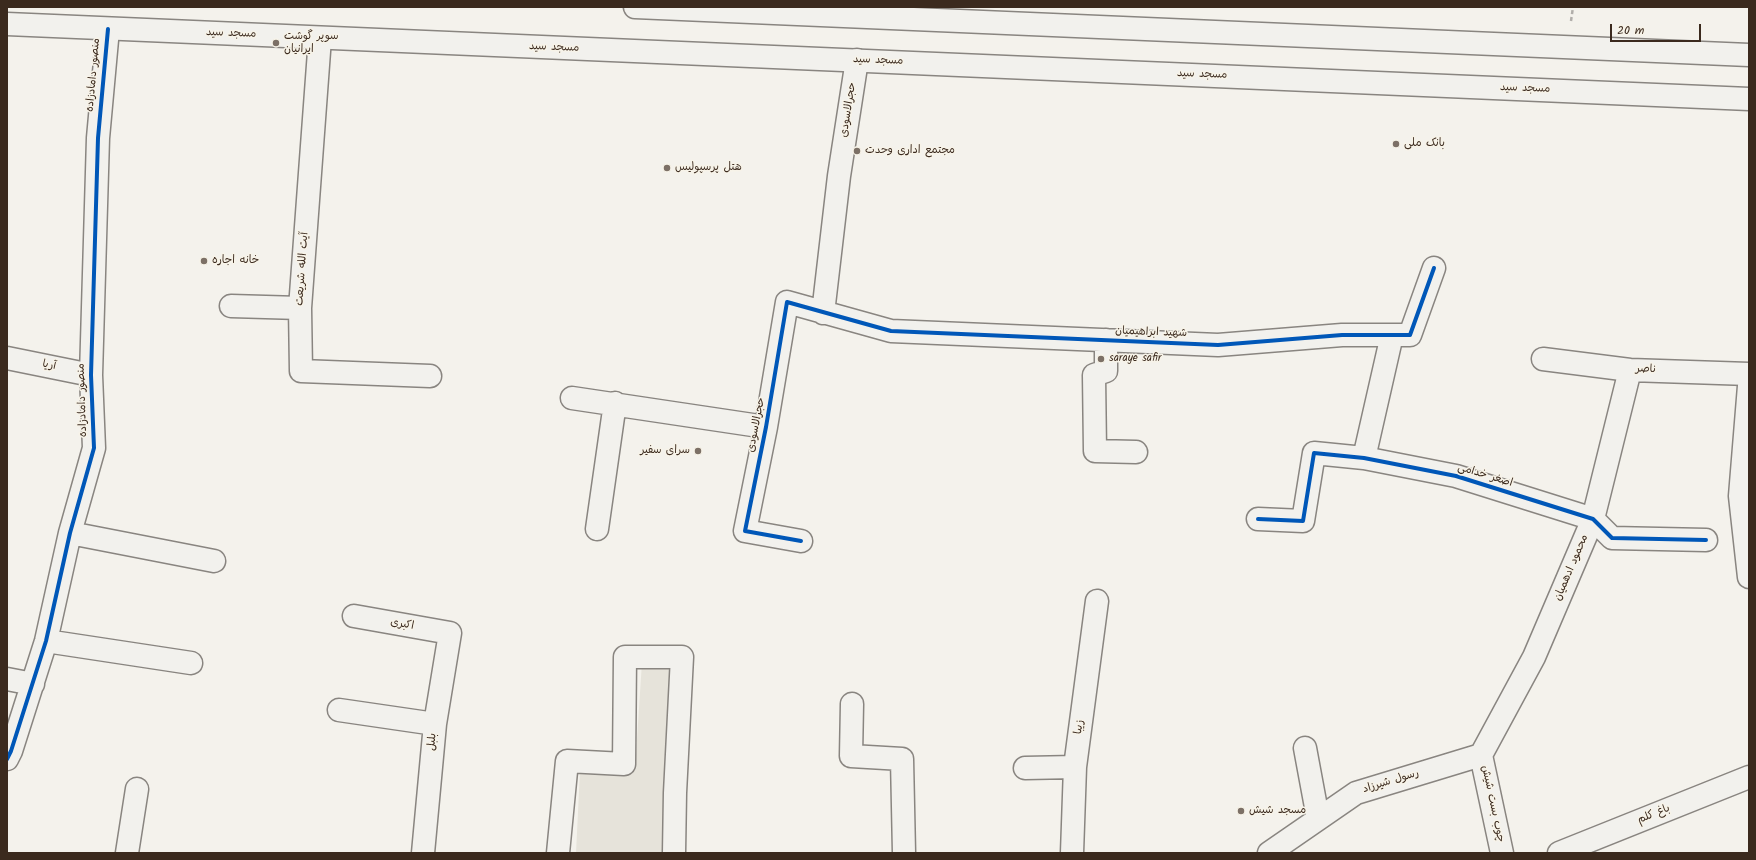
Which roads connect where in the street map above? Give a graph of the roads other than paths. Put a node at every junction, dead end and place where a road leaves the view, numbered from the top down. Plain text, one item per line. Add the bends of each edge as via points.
1 (635, 7) edge
2 (7, 24) edge
3 (108, 29) junction
4 (320, 38) junction
5 (1749, 55) edge
6 (857, 60) junction
7 (1749, 99) edge
8 (1434, 268) dead end
9 (231, 306) dead end
10 (300, 308) junction
11 (823, 313) junction
12 (1392, 335) junction
13 (1106, 340) junction
14 (7, 358) edge
15 (1543, 359) dead end
16 (1630, 370) junction
17 (1749, 374) edge
18 (91, 375) junction
19 (430, 376) dead end
20 (1749, 386) edge
21 (572, 398) dead end
22 (615, 403) junction
23 (766, 427) junction
24 (1136, 452) dead end
25 (1364, 458) junction
26 (1593, 518) junction
27 (1258, 519) dead end
28 (597, 529) dead end
29 (70, 533) junction
30 (1706, 540) dead end
31 (801, 541) dead end
32 (214, 561) dead end
33 (1749, 577) edge
34 (1097, 601) dead end
35 (354, 616) dead end
36 (450, 633) joint
37 (46, 641) junction
38 (191, 663) dead end
39 (7, 679) edge
40 (33, 684) junction
41 (852, 704) dead end
42 (339, 710) dead end
43 (435, 724) junction
44 (1305, 748) dead end
45 (1481, 755) junction
46 (7, 759) edge
47 (1074, 767) junction
48 (1025, 768) dead end
49 (1749, 777) edge
50 (137, 789) dead end
51 (1318, 818) junction
52 (127, 853) edge
53 (423, 853) edge
54 (558, 853) edge
55 (674, 853) edge
56 (904, 853) edge
57 (1072, 853) edge
58 (1270, 853) edge
59 (1501, 853) edge
60 (1559, 853) edge

1 - 5 street
2 - 3 street, مسجد سید
3 - 4 street, مسجد سید
3 - 18 street, منصور دامادزاده via 98,138
4 - 6 street, مسجد سید
4 - 10 street, آیت الله شریعت
6 - 7 street, مسجد سید
6 - 11 street, حجرالاسودی via 839,176
8 - 12 street, شهید ابراهیمیان via 1410,335
9 - 10 street
10 - 19 street, آیت الله شریعت via 301,371
11 - 13 street, شهید ابراهیمیان via 890,331
11 - 23 street, حجرالاسودی via 787,302
12 - 13 street, شهید ابراهیمیان via 1342,335 1218,345
12 - 25 street
13 - 24 street via 1106,371 1094,375 1095,451
14 - 18 street, آریا
15 - 16 street, ناصر
16 - 17 street, ناصر
16 - 26 street, محمود ادهمیان
18 - 29 street, منصور دامادزاده via 94,448
20 - 33 street via 1740,496
21 - 22 street
22 - 23 street
22 - 28 street
23 - 31 street, حجرالاسودی via 745,531
25 - 26 street, اصغر خدامی via 1456,476
25 - 27 street, اصغر خدامی via 1314,453 1302,521
26 - 30 street, اصغر خدامی via 1612,538
26 - 45 street, محمود ادهمیان via 1534,657
29 - 32 street
29 - 37 street, منصور دامادزاده
34 - 47 street, زیبا
35 - 36 street, اکبری
36 - 43 street, بلبل
37 - 38 street
37 - 40 street, منصور دامادزاده
39 - 40 street
40 - 46 street, منصور دامادزاده
41 - 56 street via 851,756 902,759
42 - 43 street
43 - 53 street, بلبل
44 - 51 street
45 - 51 street, رسول شیرزاد via 1356,793
45 - 59 street, چوب بست شیش
47 - 48 street
47 - 57 street, زیبا
49 - 60 street, باغ کلم
50 - 52 street
51 - 58 street, رسول شیرزاد
54 - 55 street via 567,761 624,764 625,657 682,657

